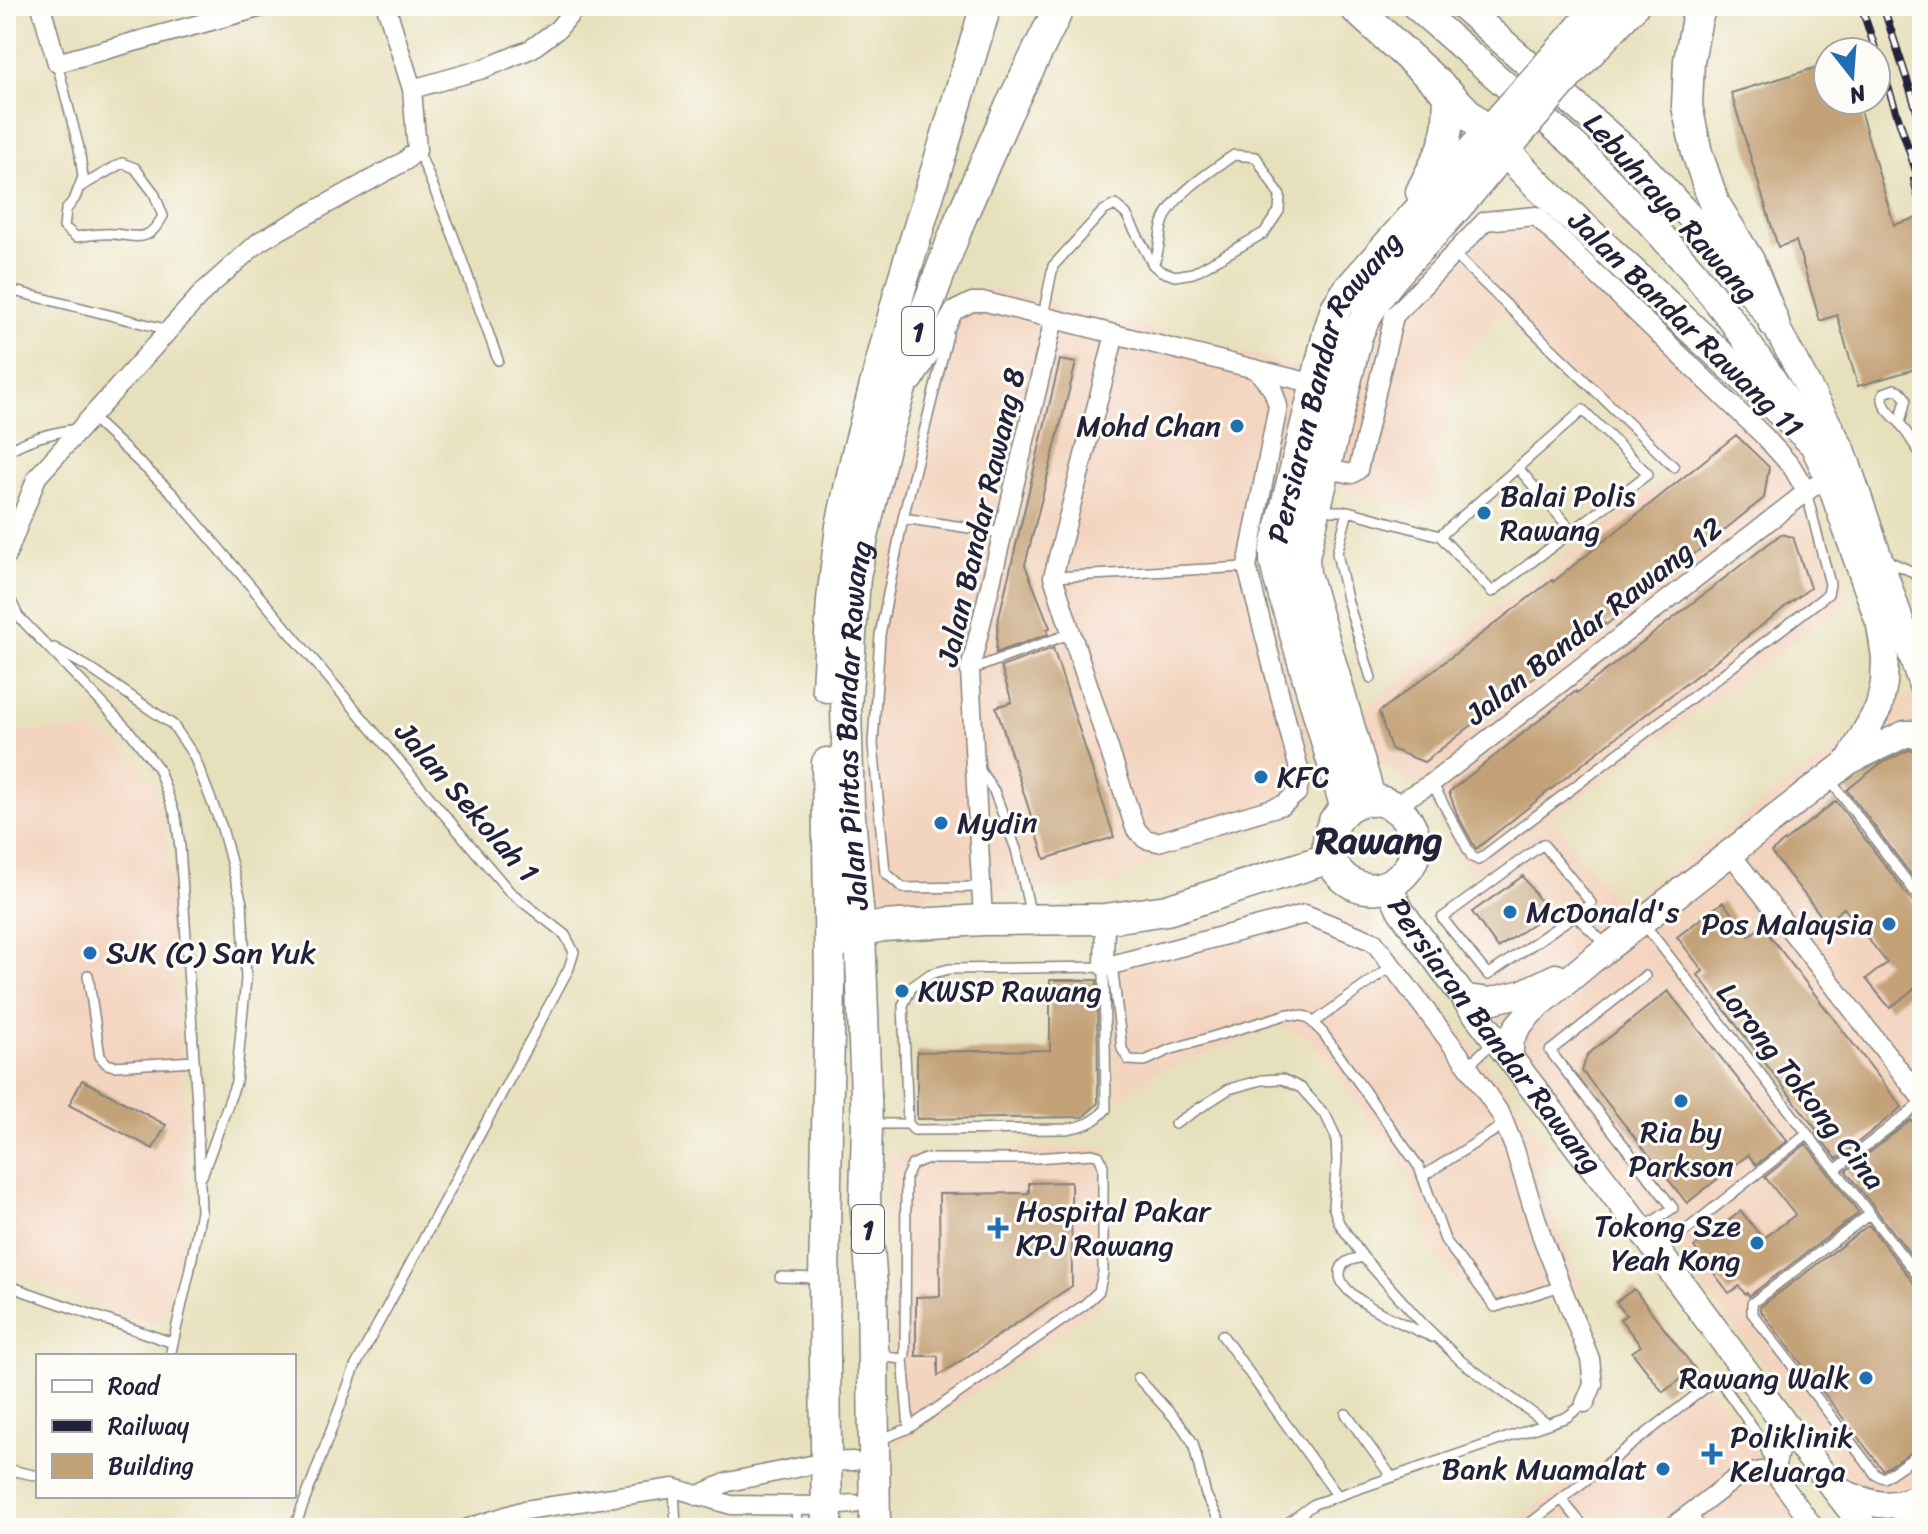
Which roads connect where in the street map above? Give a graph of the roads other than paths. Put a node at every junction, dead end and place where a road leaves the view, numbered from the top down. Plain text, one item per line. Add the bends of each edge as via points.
1 (41, 6) edge
2 (266, 6) edge
3 (386, 6) edge
4 (577, 6) edge
5 (986, 6) edge
6 (1060, 6) edge
7 (1353, 6) edge
8 (1415, 6) edge
9 (1462, 6) edge
10 (1600, 6) edge
11 (1633, 6) edge
12 (1702, 6) edge
13 (57, 63) junction
14 (1557, 71) junction
15 (412, 89) junction
16 (1449, 94) junction
17 (1503, 133) junction
18 (417, 150) junction
19 (1539, 186) junction
20 (80, 187) junction
21 (1457, 208) junction
22 (1399, 232) junction
23 (1454, 254) junction
24 (1153, 265) junction
25 (6, 289) edge
26 (954, 311) junction
27 (1049, 318) junction
28 (1774, 323) junction
29 (169, 330) junction
30 (1115, 334) junction
31 (498, 360) dead end
32 (1256, 369) junction
33 (1330, 388) junction
34 (86, 423) junction
35 (1900, 423) dead end
36 (887, 435) junction
37 (1811, 440) junction
38 (6, 452) edge
39 (1922, 456) edge
40 (1297, 462) junction
41 (1674, 467) dead end
42 (1518, 468) junction
43 (1326, 469) junction
44 (1828, 477) junction
45 (1806, 491) junction
46 (1317, 507) junction
47 (1348, 511) junction
48 (903, 518) junction
49 (1573, 532) junction
50 (1003, 533) junction
51 (1440, 536) junction
52 (6, 557) edge
53 (1880, 557) junction
54 (1247, 567) junction
55 (1053, 577) junction
56 (1922, 581) edge
57 (6, 590) edge
58 (18, 616) junction
59 (6, 621) edge
60 (1072, 633) junction
61 (44, 642) junction
62 (970, 670) junction
63 (848, 678) junction
64 (1371, 678) dead end
65 (1922, 685) edge
66 (1922, 737) edge
67 (1849, 761) junction
68 (974, 763) junction
69 (1828, 777) junction
70 (1432, 783) junction
71 (1361, 809) junction
72 (1730, 853) junction
73 (1330, 858) junction
74 (1388, 884) junction
75 (980, 887) junction
76 (1922, 901) edge
77 (1575, 915) junction
78 (1105, 919) junction
79 (983, 920) junction
80 (1032, 921) junction
81 (1642, 921) junction
82 (935, 922) junction
83 (860, 931) junction
84 (1600, 954) junction
85 (1108, 966) junction
86 (1392, 966) junction
87 (88, 975) dead end
88 (1645, 976) dead end
89 (830, 987) junction
90 (1464, 998) junction
91 (1313, 1023) junction
92 (1503, 1048) junction
93 (194, 1061) junction
94 (1468, 1066) junction
95 (1922, 1101) edge
96 (867, 1124) junction
97 (908, 1124) junction
98 (1175, 1124) dead end
99 (1505, 1124) junction
100 (1807, 1134) junction
101 (1835, 1170) junction
102 (1423, 1176) junction
103 (200, 1183) junction
104 (865, 1200) junction
105 (1870, 1214) junction
106 (1641, 1229) junction
107 (1659, 1252) junction
108 (1363, 1257) junction
109 (780, 1277) dead end
110 (824, 1278) junction
111 (1922, 1281) edge
112 (6, 1285) edge
113 (1561, 1286) junction
114 (1222, 1335) dead end
115 (1442, 1342) junction
116 (173, 1343) junction
117 (170, 1354) edge
118 (903, 1359) junction
119 (1138, 1378) dead end
120 (1585, 1403) joint
121 (1346, 1414) dead end
122 (1546, 1423) junction
123 (909, 1428) junction
124 (1791, 1433) junction
125 (1922, 1452) edge
126 (850, 1455) junction
127 (6, 1469) edge
128 (1774, 1473) junction
129 (36, 1476) edge
130 (1391, 1476) junction
131 (674, 1488) junction
132 (1835, 1488) junction
133 (1337, 1495) junction
134 (1922, 1495) edge
135 (697, 1496) junction
136 (1562, 1500) junction
137 (1922, 1502) edge
138 (831, 1514) edge
139 (1696, 1520) edge
140 (298, 1528) edge
141 (468, 1528) edge
142 (676, 1528) edge
143 (797, 1528) edge
144 (875, 1528) edge
145 (1233, 1528) edge
146 (1281, 1528) edge
147 (1524, 1528) edge
148 (1585, 1528) edge
149 (1671, 1528) edge
150 (1815, 1528) edge
151 (1865, 1528) edge
152 (1904, 1528) edge

1 - 13 street
2 - 13 street
3 - 15 street
4 - 15 street via 531,49
5 - 89 main road, Jalan Pintas Bandar Rawang / 1 via 901,286 841,526 828,644
6 - 36 main road, Jalan Pintas Bandar Rawang / 1 via 960,220 918,331
7 - 16 main road
8 - 37 street, Lebuhraya Rawang via 1578,148 1649,222 1732,321
9 - 28 street, Lebuhraya Rawang via 1638,160 1710,239
10 - 14 main road
11 - 14 main road
12 - 28 main road via 1689,61 1687,106 1697,153 1714,203 1749,261
13 - 20 lane via 79,148
14 - 17 main road, bridge
15 - 18 street
16 - 17 main road
16 - 22 main road via 1443,148
17 - 19 main road
17 - 21 main road, Persiaran Bandar Rawang
17 - 22 main road, Persiaran Bandar Rawang
18 - 29 street via 260,241
18 - 31 lane
19 - 21 main road via 1501,181 1486,185
19 - 37 main road
20 - 20 lane via 66,210 64,227 76,237 145,236 163,216 135,168 122,163
21 - 33 main road, Persiaran Bandar Rawang via 1378,295
22 - 33 main road, Persiaran Bandar Rawang via 1336,308 1329,330
23 - 41 lane
23 - 43 street, Jalan Bandar Rawang 11 via 1394,316 1358,470 1352,474
23 - 45 street, Jalan Bandar Rawang 11 via 1485,221 1536,216 1764,436
24 - 24 lane via 1163,222 1200,177 1234,155 1256,157 1280,196 1279,211 1264,233 1193,273 1175,276
24 - 27 lane via 1126,214 1115,205 1103,211 1053,266
25 - 29 lane
26 - 27 street via 986,302
26 - 36 street
26 - 48 lane
27 - 30 street
27 - 50 street, Jalan Bandar Rawang 8
28 - 53 street, Lebuhraya Rawang via 1843,452
29 - 34 street
30 - 32 street
30 - 55 street
32 - 33 street
32 - 54 street via 1278,406
33 - 40 main road, Persiaran Bandar Rawang
33 - 43 main road, Persiaran Bandar Rawang
34 - 38 lane
34 - 52 street via 37,477
34 - 140 lane, Jalan Sekolah 1 via 172,493 509,891 565,935 574,952 355,1367
35 - 39 lane
36 - 63 main road, Jalan Pintas Bandar Rawang / 1 via 855,577
37 - 44 street, Lebuhraya Rawang
40 - 43 street, Jalan Bandar Rawang 11
40 - 71 main road, Persiaran Bandar Rawang via 1275,562
42 - 49 lane
42 - 49 lane via 1583,410 1648,474
42 - 51 lane
43 - 46 main road, Persiaran Bandar Rawang
44 - 45 street, Jalan Bandar Rawang 12
44 - 67 street, Lebuhraya Rawang via 1880,625 1885,657 1879,707
45 - 70 street, Jalan Bandar Rawang 12
45 - 70 lane via 1830,584 1828,594 1478,860
46 - 47 lane
46 - 71 main road, Persiaran Bandar Rawang via 1305,574
47 - 51 lane
47 - 64 lane via 1337,553
48 - 50 lane
48 - 75 lane via 880,635 873,744 885,872 903,888
49 - 51 lane via 1492,592
50 - 62 street, Jalan Bandar Rawang 8
53 - 56 lane
53 - 65 street, Lebuhraya Rawang
54 - 55 lane
54 - 60 street via 1301,777 1297,793 1283,805 1158,842 1145,839 1135,828
55 - 60 street
57 - 58 lane
58 - 59 lane
58 - 61 lane
60 - 62 lane
61 - 93 lane via 130,732 158,768 166,788 180,847
61 - 103 lane via 173,725 194,756 222,828 242,903 246,979 236,1082
62 - 68 street, Jalan Bandar Rawang 8
63 - 82 main road via 870,897 892,918
63 - 83 main road, Jalan Pintas Bandar Rawang / 1 via 849,805
66 - 67 street via 1905,734
67 - 69 street
68 - 75 street, Jalan Bandar Rawang 8
68 - 80 lane via 994,791 1016,849
69 - 72 street
69 - 76 lane
70 - 71 street, Jalan Bandar Rawang 12
71 - 73 main road via 1329,834
71 - 74 main road via 1403,814 1411,824 1414,856 1400,877
72 - 81 street
72 - 95 street
73 - 74 main road via 1353,884
73 - 78 main road via 1167,910
74 - 90 street, Persiaran Bandar Rawang via 1401,911
75 - 79 street, Jalan Bandar Rawang 8
77 - 77 lane via 1591,903 1543,844 1442,918 1488,975
77 - 84 lane
78 - 80 main road
78 - 85 street
79 - 80 main road
79 - 82 main road
81 - 84 street
81 - 100 lane, Lorong Tokong Cina
82 - 83 main road
83 - 89 main road via 845,940
83 - 96 main road, Jalan Pintas Bandar Rawang / 1
84 - 90 street via 1523,993 1490,1001
84 - 92 street via 1530,1012
85 - 86 street via 1305,914 1374,942
85 - 91 lane via 1122,1049 1129,1060 1145,1061 1288,1014
85 - 97 lane via 949,969 912,987 903,1005
85 - 97 lane via 1106,1109 1097,1119 1066,1129 914,1130
86 - 91 lane
86 - 94 street
87 - 93 lane via 100,1056 107,1064
88 - 106 lane via 1550,1051 1673,1208
89 - 110 main road, Jalan Pintas Bandar Rawang / 1
90 - 92 street, Persiaran Bandar Rawang
91 - 102 lane
92 - 94 lane
92 - 106 street, Persiaran Bandar Rawang
93 - 103 lane
94 - 99 street
95 - 101 lane
96 - 97 lane
96 - 104 main road, Jalan Pintas Bandar Rawang / 1
98 - 108 lane via 1229,1089 1282,1079 1301,1088 1326,1116 1336,1137 1333,1206
99 - 102 lane
99 - 113 street
100 - 101 lane, Lorong Tokong Cina
100 - 107 lane
101 - 105 lane, Lorong Tokong Cina
102 - 113 lane via 1445,1240 1495,1307
103 - 116 lane via 201,1211
104 - 118 lane via 879,1235 885,1357
104 - 126 main road, Jalan Pintas Bandar Rawang / 1 via 872,1286
105 - 111 lane, Lorong Tokong Cina
105 - 125 lane via 1752,1303 1752,1313 1876,1475 1884,1478
106 - 107 street, Persiaran Bandar Rawang
107 - 124 street, Persiaran Bandar Rawang
108 - 115 lane
108 - 115 lane via 1341,1267 1339,1278 1346,1290
109 - 110 lane
110 - 126 main road, Jalan Pintas Bandar Rawang / 1
112 - 116 lane
113 - 120 street via 1590,1359 1593,1384
114 - 133 lane
115 - 122 lane
116 - 117 lane
118 - 123 lane
118 - 123 lane via 906,1178 912,1165 925,1159 1099,1156 1099,1291
119 - 145 lane via 1193,1443 1206,1495 1220,1522
120 - 122 lane via 1567,1417
121 - 130 lane
122 - 130 lane
123 - 126 lane
124 - 128 street via 1780,1447
124 - 132 street, Persiaran Bandar Rawang
126 - 135 street via 728,1482
126 - 138 main road, Jalan Pintas Bandar Rawang / 1
126 - 144 main road, Jalan Pintas Bandar Rawang / 1
127 - 129 lane
128 - 136 lane via 1764,1444 1718,1378
128 - 139 street via 1737,1477
128 - 150 street
130 - 133 lane
131 - 135 street
131 - 141 street via 525,1510
131 - 142 lane
132 - 134 street via 1882,1506 1908,1503
132 - 151 street, Persiaran Bandar Rawang
133 - 146 lane
135 - 138 street via 731,1505
136 - 147 lane
136 - 148 lane
137 - 152 street via 1907,1516
138 - 143 lane
139 - 149 street

